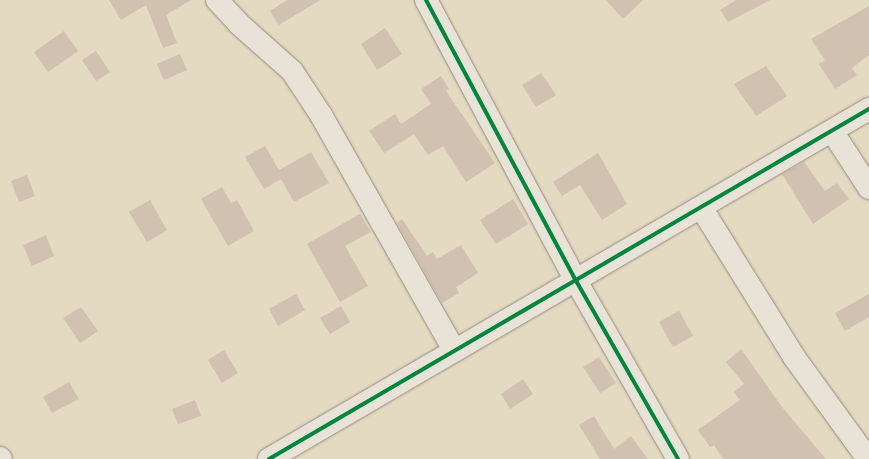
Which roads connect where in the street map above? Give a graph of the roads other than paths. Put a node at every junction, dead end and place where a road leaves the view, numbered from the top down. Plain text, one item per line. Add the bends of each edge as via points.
1 (217, 0) edge
2 (426, 0) edge
3 (869, 109) edge
4 (832, 131) junction
5 (869, 188) edge
6 (702, 208) junction
7 (575, 278) junction
8 (454, 350) junction
9 (269, 459) edge
10 (678, 459) edge
11 (868, 459) edge

1 - 8 street via 239,24 292,71 321,115
2 - 7 street
3 - 4 street
4 - 5 street
4 - 6 street
6 - 7 street
6 - 11 street via 794,357
7 - 8 street
7 - 10 street
8 - 9 street

